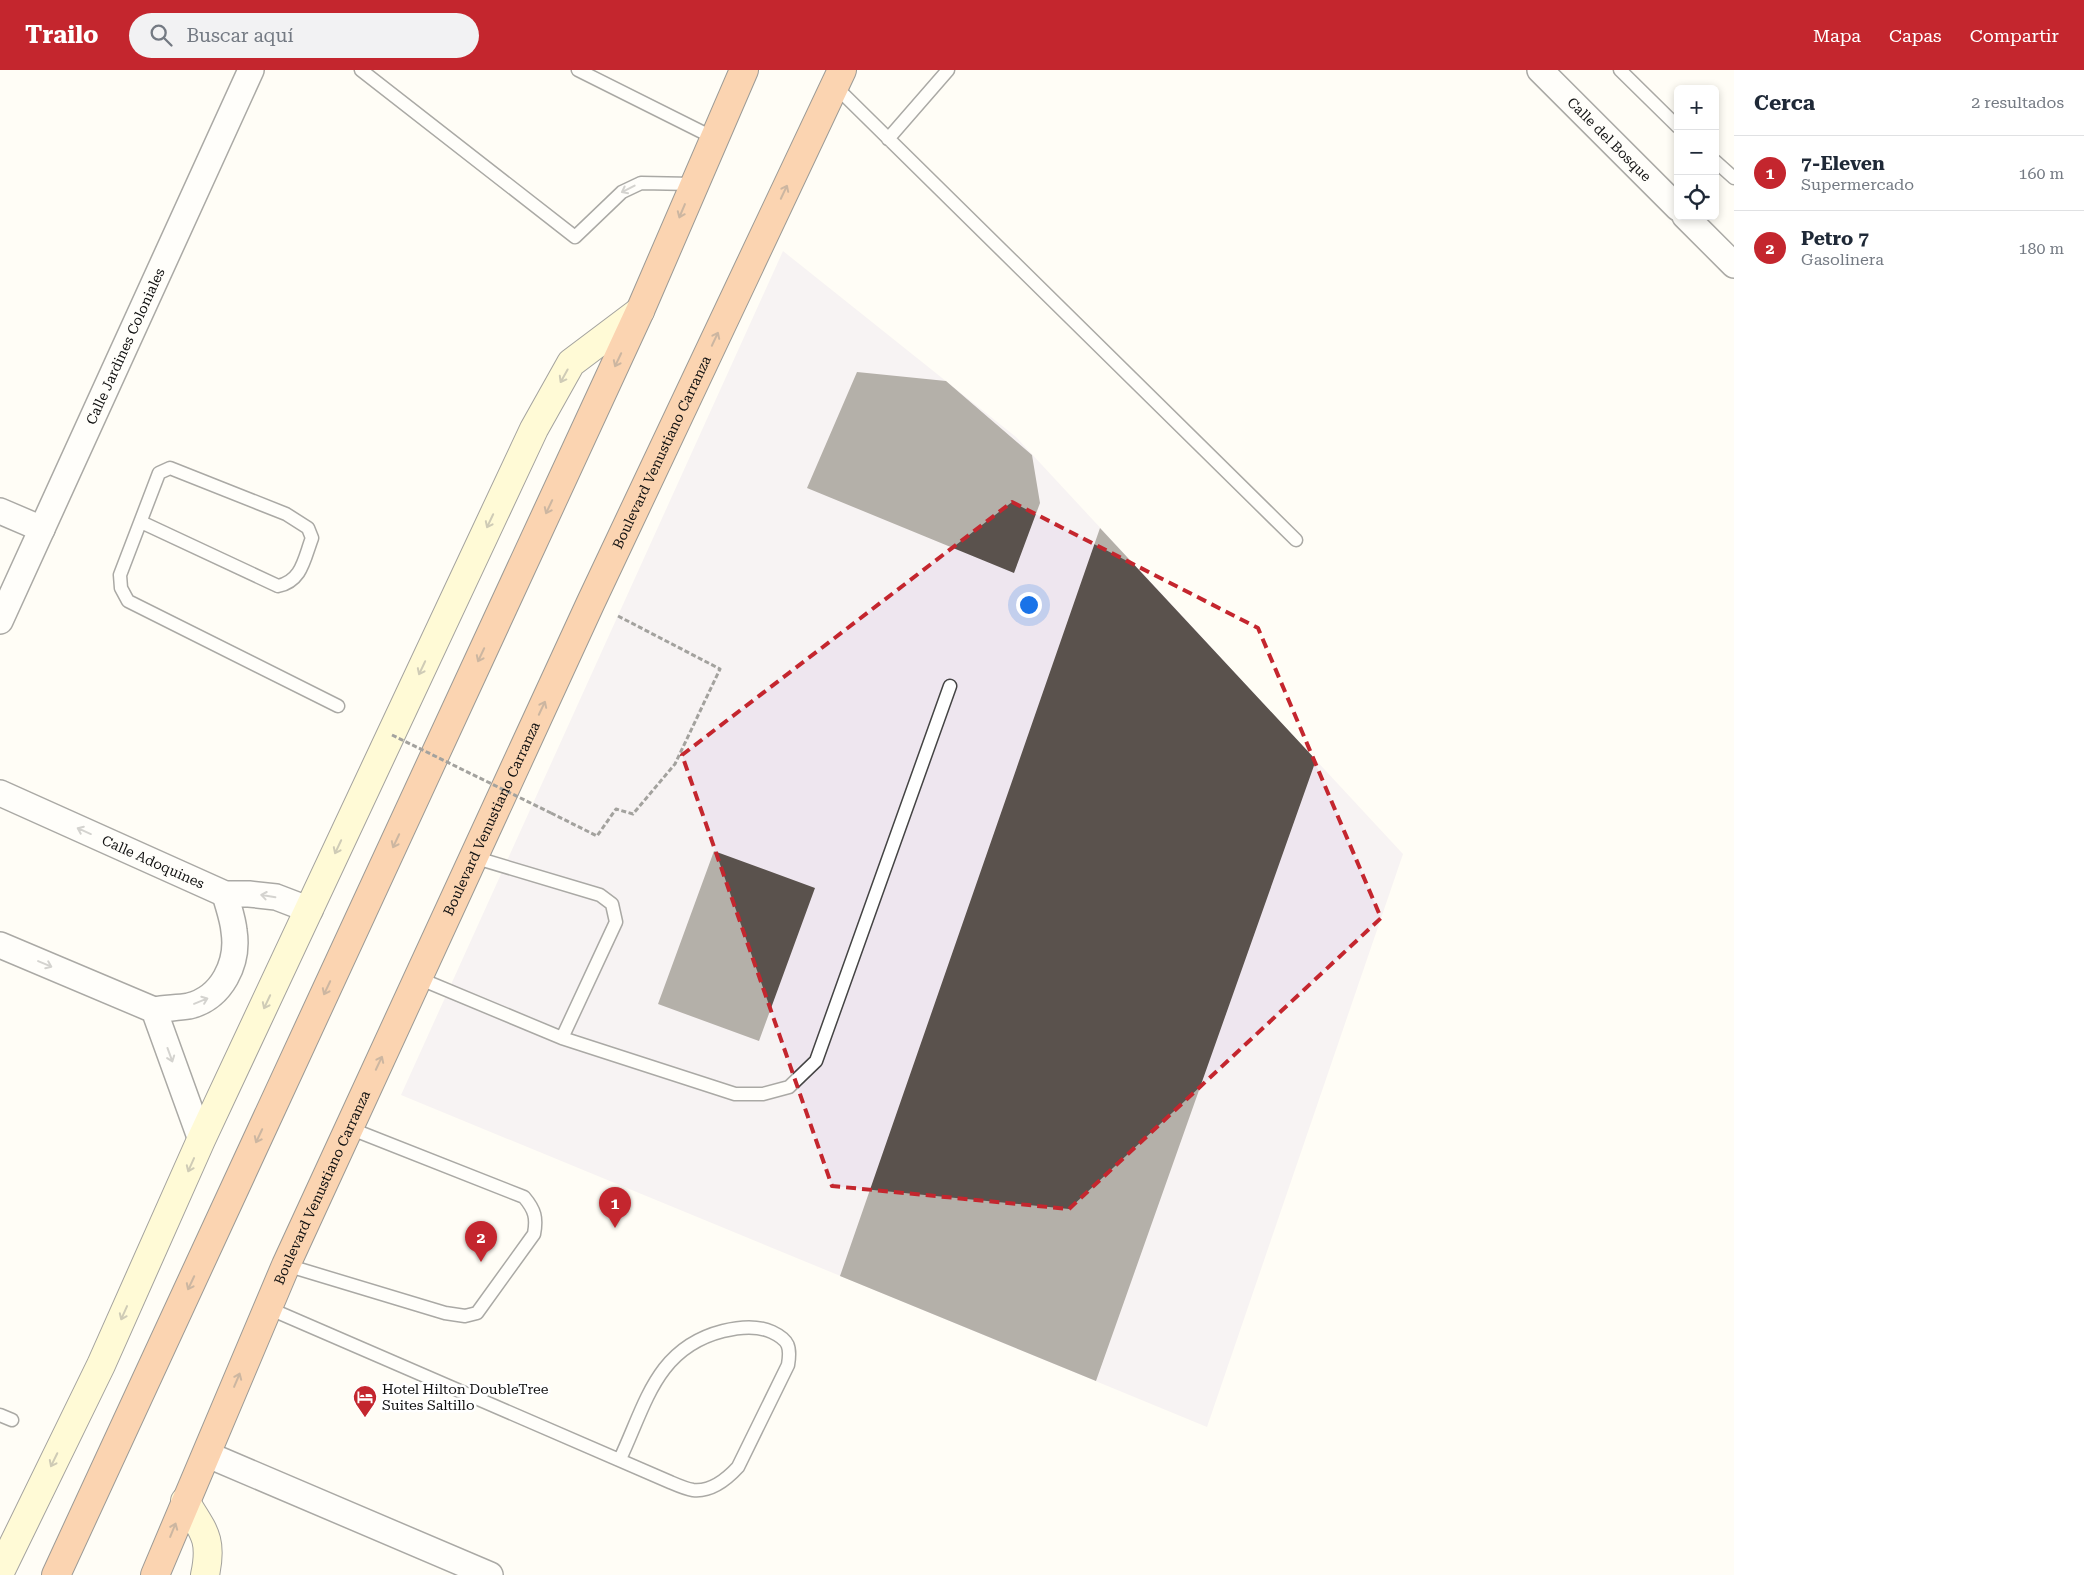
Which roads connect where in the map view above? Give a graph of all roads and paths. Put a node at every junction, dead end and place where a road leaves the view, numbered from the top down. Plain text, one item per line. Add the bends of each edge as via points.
1 (251, 70) edge
2 (361, 70) edge
3 (578, 70) edge
4 (744, 70) edge
5 (948, 70) edge
6 (1540, 70) edge
7 (1620, 70) edge
8 (838, 78) edge
9 (1674, 123) edge
10 (714, 138) junction
11 (888, 139) junction
12 (1719, 165) edge
13 (1734, 178) edge
14 (693, 184) junction
15 (1674, 204) edge
16 (1690, 220) edge
17 (1734, 265) edge
18 (640, 311) junction
19 (0, 511) edge
20 (141, 522) junction
21 (42, 529) junction
22 (1296, 540) dead end
23 (591, 602) junction
24 (0, 621) edge
25 (950, 686) dead end
26 (338, 706) dead end
27 (392, 735) dead end
28 (0, 793) edge
29 (473, 858) junction
30 (224, 894) junction
31 (310, 910) junction
32 (0, 945) edge
33 (418, 978) junction
34 (154, 1010) junction
35 (562, 1038) junction
36 (349, 1128) junction
37 (201, 1140) junction
38 (286, 1265) junction
39 (268, 1308) junction
40 (206, 1454) junction
41 (620, 1459) junction
42 (185, 1501) junction
43 (0, 1572) edge
44 (56, 1575) edge
45 (155, 1575) edge
46 (206, 1575) edge
47 (490, 1575) edge

1 - 21 street, Calle Jardines Coloniales
14 -> 2 lane via 640,183 622,192 575,237
3 - 10 lane
4 - 10 highway
5 - 11 lane
6 - 15 street, Calle del Bosque
7 - 9 lane
8 - 11 lane
23 -> 8 highway, Boulevard Venustiano Carranza
10 - 14 highway
11 - 22 lane
12 - 13 lane
14 -> 18 highway
16 - 17 street
18 -> 31 street via 571,363 534,429
18 -> 44 highway
19 - 21 street
20 - 20 lane via 158,473 170,468 286,514 308,528 312,538 298,576 289,584 278,586
20 - 26 lane via 120,575 121,588 128,600
21 - 24 street, Calle Jardines Coloniales
23 - 27 path, bridge via 720,669 675,764 632,814 616,809 597,836
29 -> 23 highway, Boulevard Venustiano Carranza
25 - 35 lane via 816,1062 789,1087 762,1094 735,1094
30 -> 28 street, Calle Adoquines
29 - 33 highway, Boulevard Venustiano Carranza
29 - 35 lane via 600,895 612,904 616,922
31 -> 30 street, Calle Adoquines via 276,897
34 -> 30 street via 189,1006 210,998 225,980 234,959 234,932
31 -> 37 street
32 -> 34 street
33 - 35 lane
36 -> 33 highway, Boulevard Venustiano Carranza
34 -> 37 street
36 - 38 highway, Boulevard Venustiano Carranza
36 - 38 lane via 524,1198 533,1208 536,1219 534,1234 477,1313 465,1316
37 -> 43 street via 101,1365
38 - 39 highway, Boulevard Venustiano Carranza
40 -> 39 highway, Boulevard Venustiano Carranza
39 - 41 lane
40 - 42 highway, Boulevard Venustiano Carranza
40 - 47 street
41 - 41 lane via 693,1490 704,1489 726,1479 738,1467 788,1365 788,1344 764,1328 738,1327 717,1332 684,1348 655,1381
45 -> 42 highway, Boulevard Venustiano Carranza
42 - 46 street via 206,1535 210,1554

